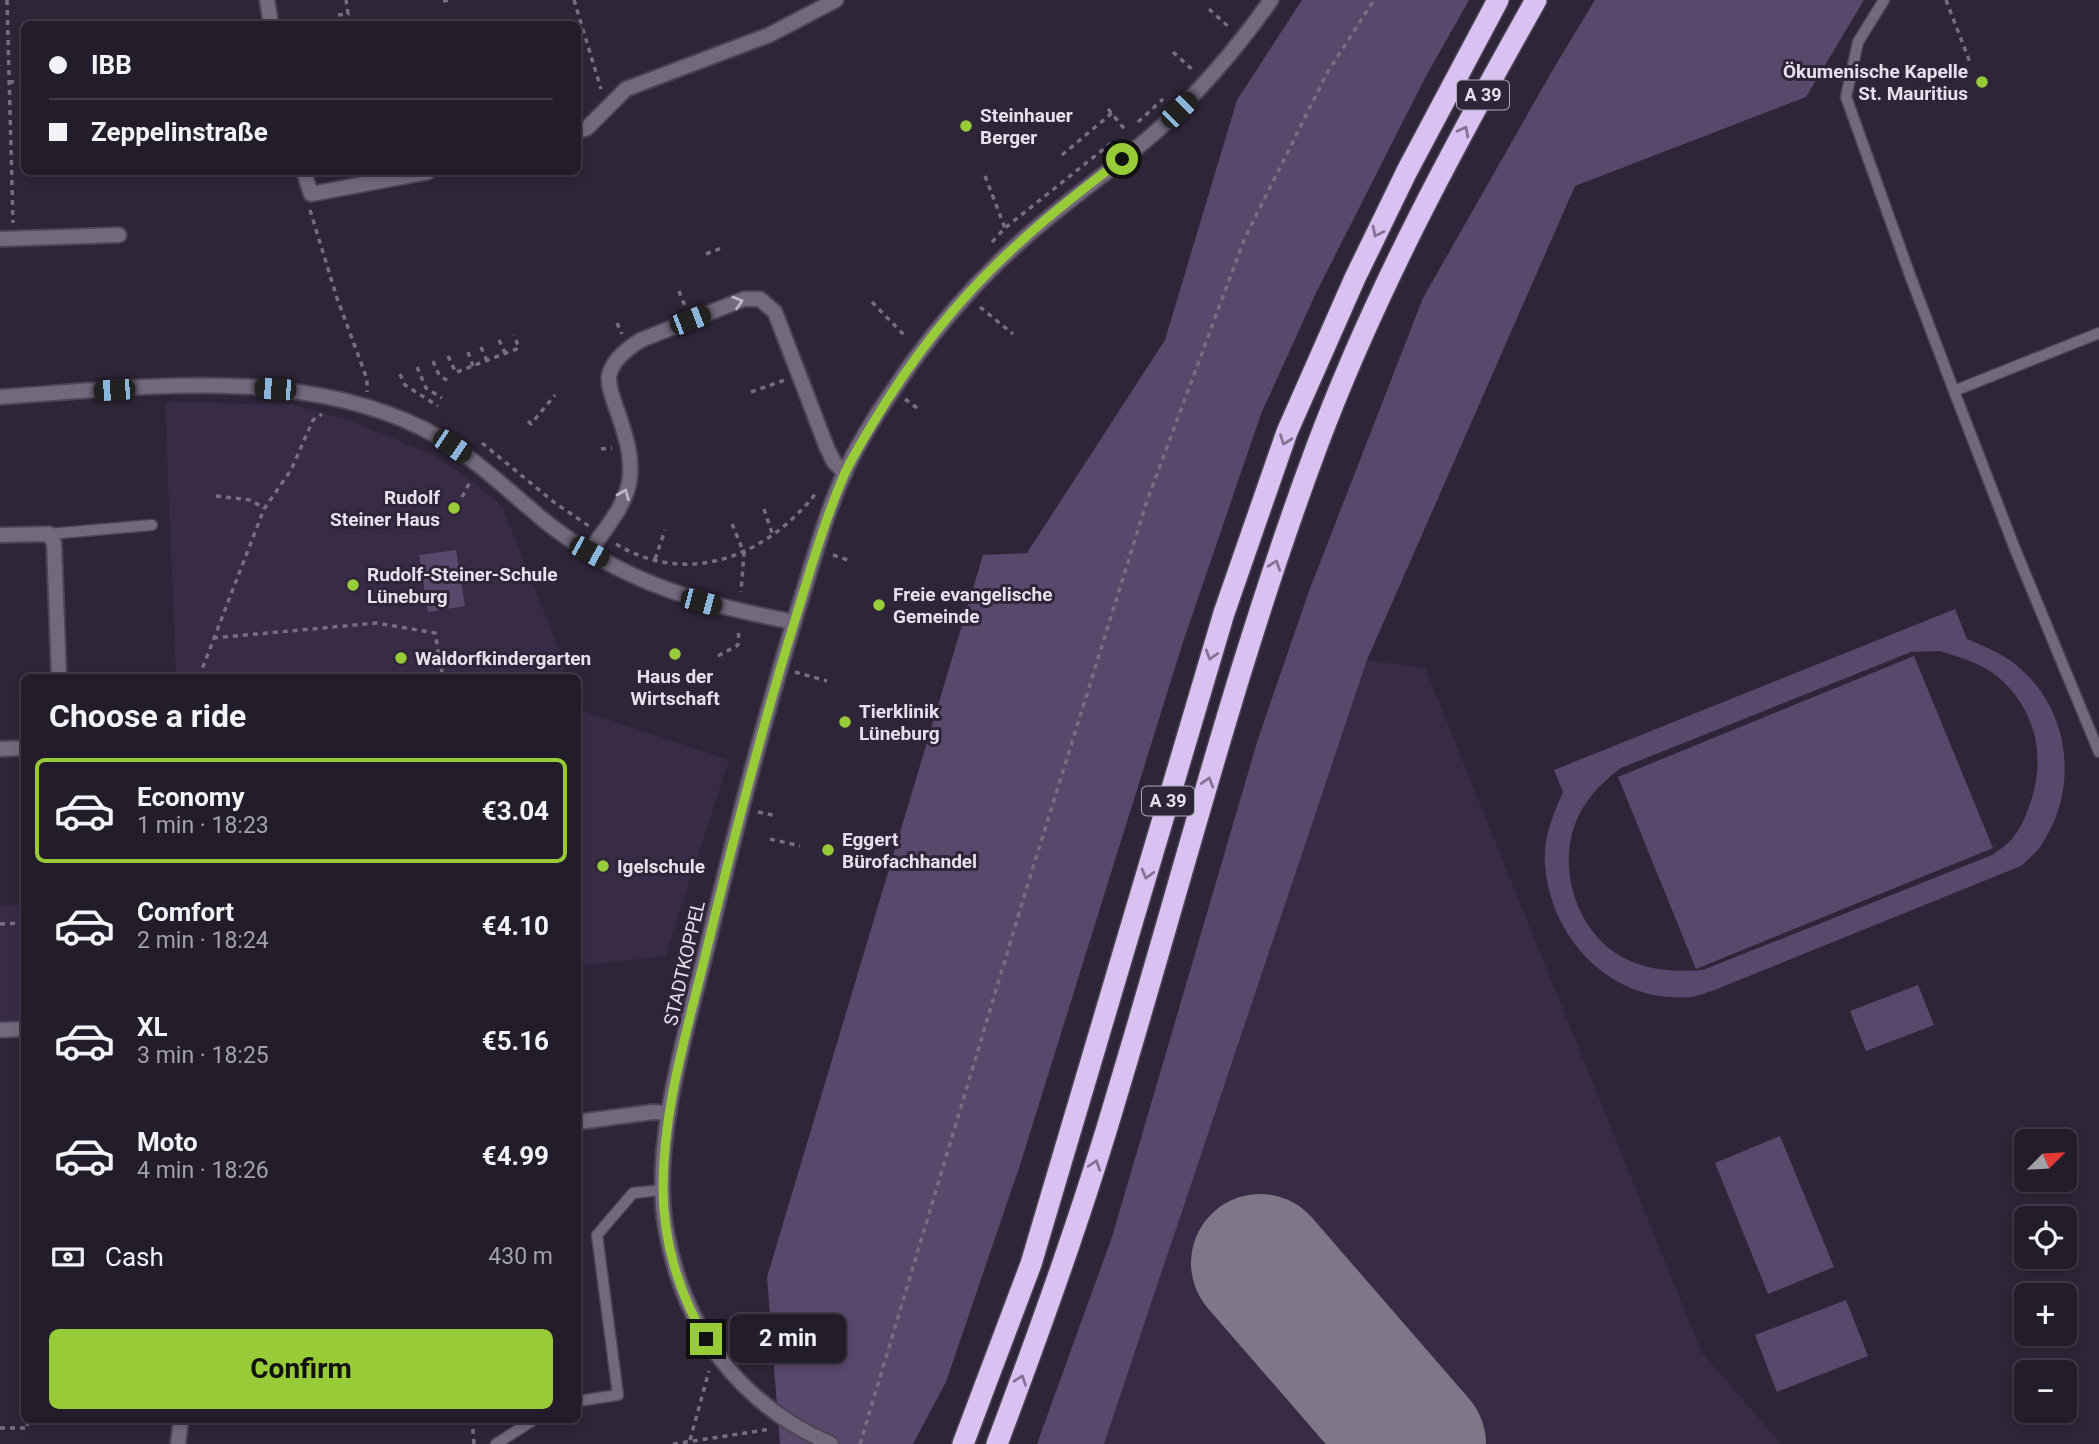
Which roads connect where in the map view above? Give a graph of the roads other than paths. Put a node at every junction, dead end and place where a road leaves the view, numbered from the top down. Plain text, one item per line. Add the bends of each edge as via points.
1 (267, 0) edge
2 (836, 0) edge
3 (1271, 0) edge
4 (1498, 0) edge
5 (1536, 0) edge
6 (1884, 0) edge
7 (270, 21) edge
8 (581, 130) edge
9 (305, 175) edge
10 (412, 175) edge
11 (119, 235) dead end
12 (7, 239) edge
13 (2099, 333) edge
14 (1954, 391) junction
15 (0, 397) edge
16 (839, 468) junction
17 (152, 525) dead end
18 (49, 534) junction
19 (0, 535) edge
20 (589, 552) junction
21 (794, 622) junction
22 (59, 674) edge
23 (21, 748) edge
24 (0, 749) edge
25 (2099, 752) edge
26 (21, 1029) edge
27 (0, 1030) edge
28 (669, 1113) junction
29 (581, 1122) edge
30 (663, 1190) junction
31 (581, 1401) edge
32 (181, 1423) edge
33 (529, 1423) edge
34 (178, 1444) edge
35 (496, 1444) edge
36 (831, 1444) edge
37 (963, 1444) edge
38 (998, 1444) edge

1 - 7 street
2 - 8 street via 769,35 626,89
3 - 16 street, STADTKOPPEL via 1206,82 1155,132 1020,242 966,295
4 -> 37 highway, A 39 via 1407,171 1287,432 1224,613 1031,1264
38 -> 5 highway, A 39 via 1118,1093 1255,623 1318,443 1381,294
6 - 14 lane via 1858,42 1846,97
9 - 10 street via 311,194
11 - 12 street
13 - 14 lane
14 - 25 lane
15 - 20 street via 219,386 332,397 395,417 452,446
20 -> 16 street via 624,499 630,480 629,446 610,387 609,374 617,360 641,340 744,299 760,299 775,312 827,448
16 - 21 street, STADTKOPPEL
17 - 18 lane
18 - 19 street
18 - 22 street via 54,543
20 - 21 street via 667,591
21 - 28 street, STADTKOPPEL via 741,808
23 - 24 street
26 - 27 street
28 - 29 street
28 - 30 street, STADTKOPPEL
30 - 31 lane via 633,1193 597,1235 618,1395
30 - 36 street, STADTKOPPEL via 672,1258 696,1322 717,1357 759,1401
32 - 34 street
33 - 35 lane

